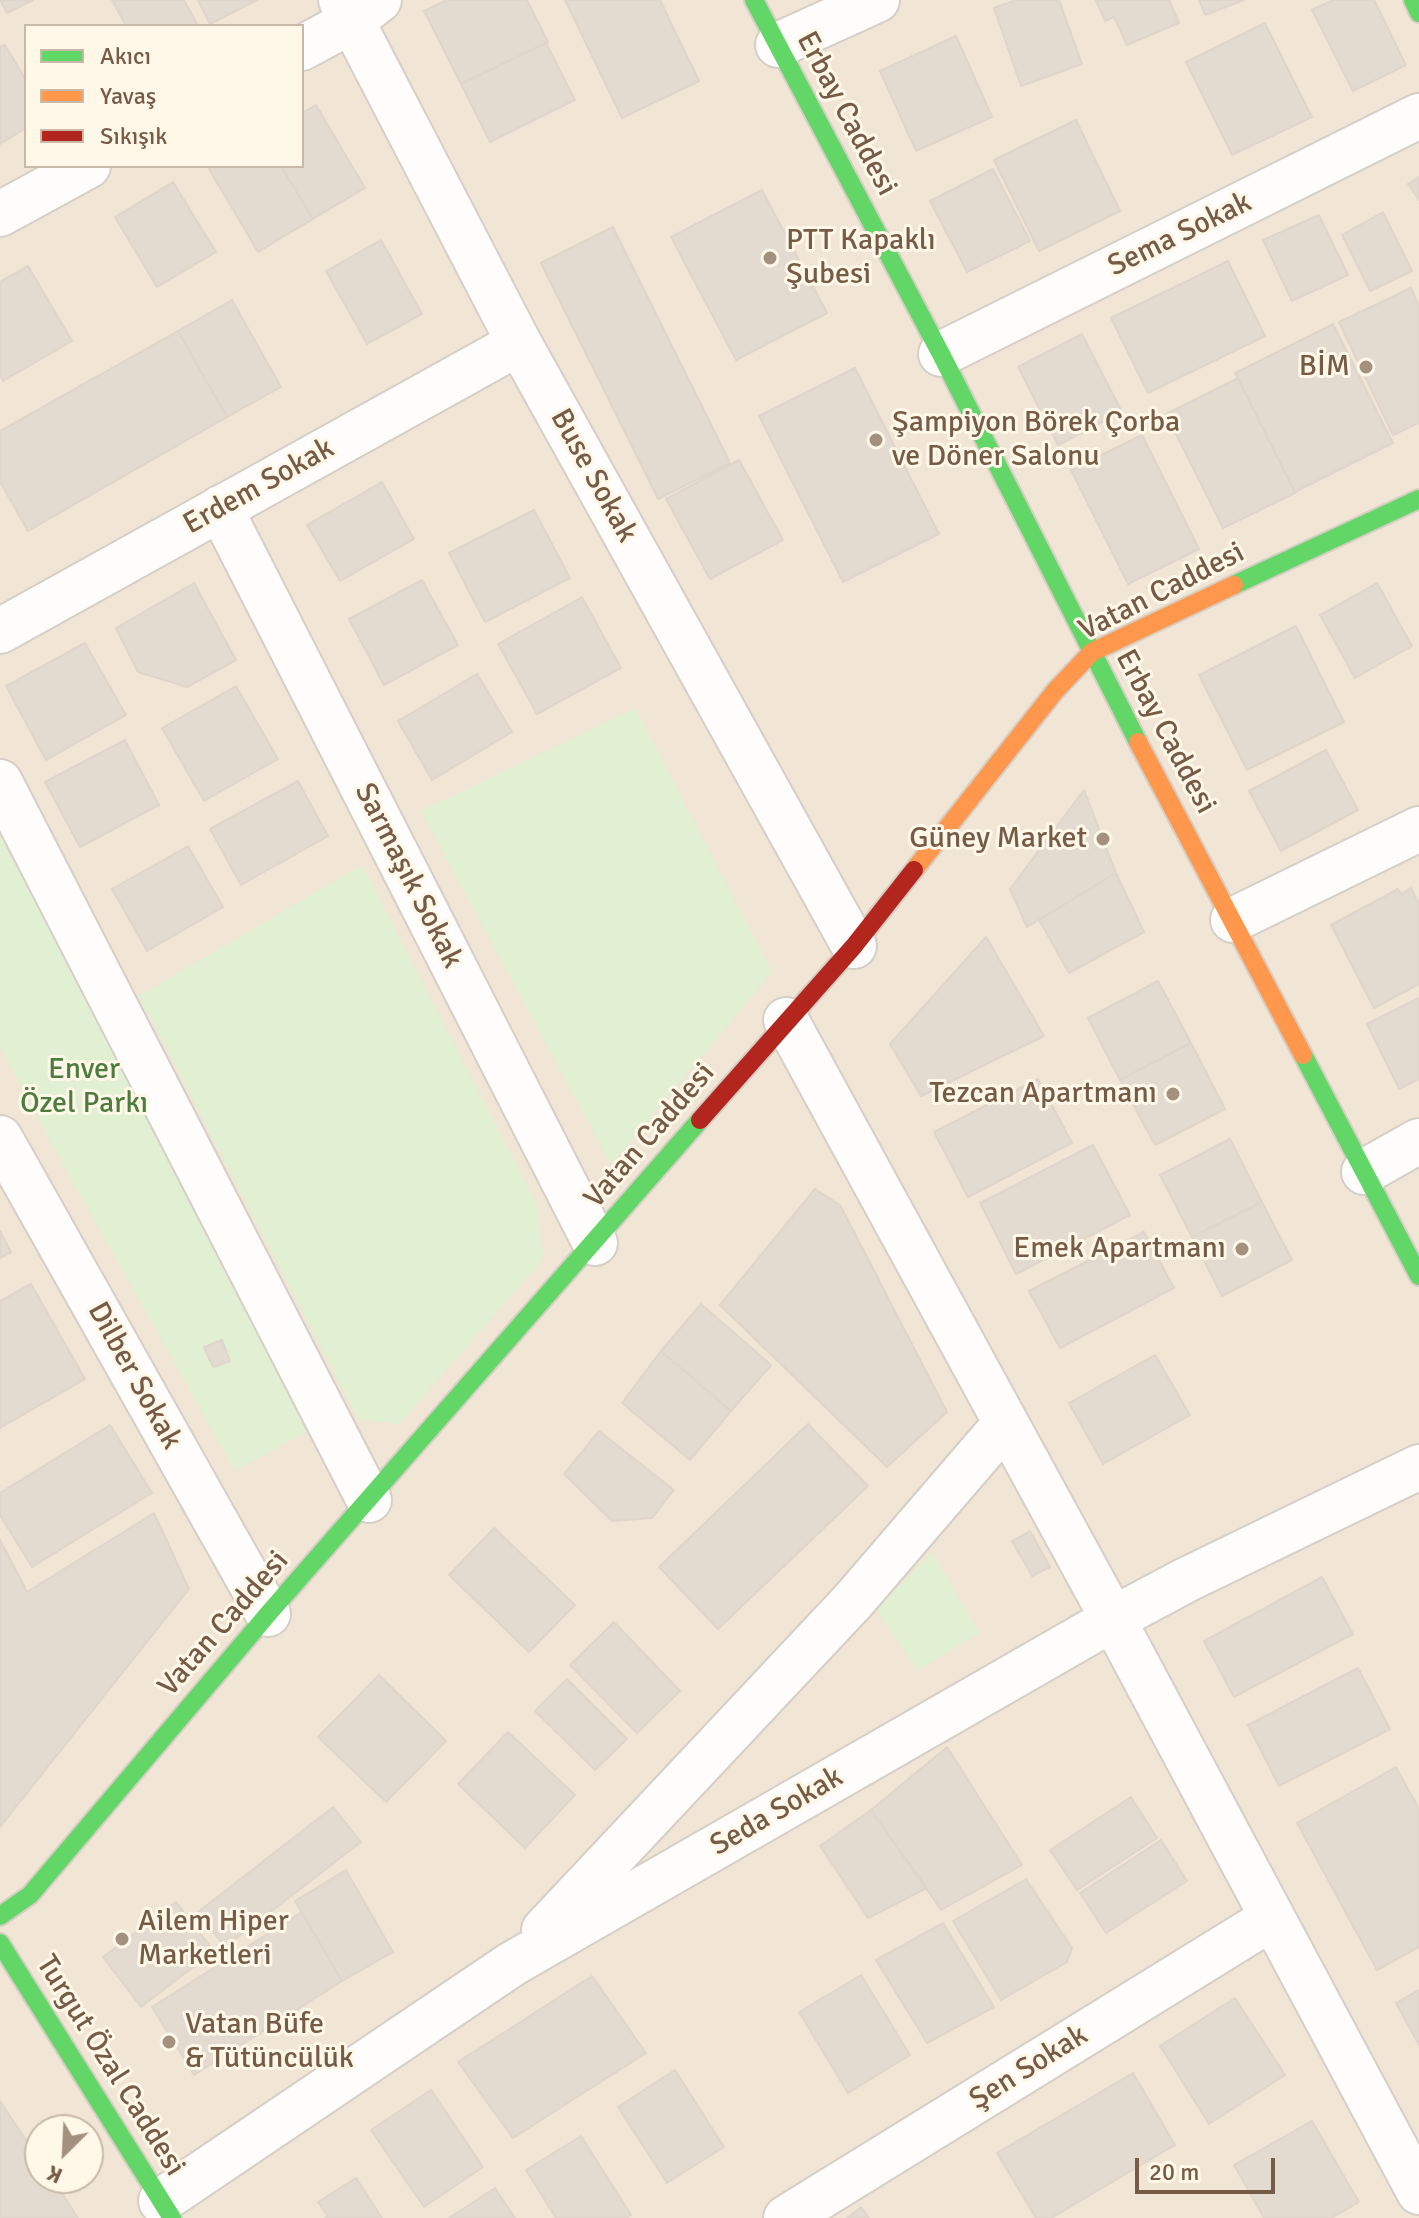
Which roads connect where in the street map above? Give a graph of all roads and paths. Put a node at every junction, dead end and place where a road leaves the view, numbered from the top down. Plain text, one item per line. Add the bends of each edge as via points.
1 (754, 0) edge
2 (877, 0) edge
3 (1413, 0) edge
4 (357, 7) edge
5 (1419, 13) edge
6 (778, 45) junction
7 (304, 47) edge
8 (1419, 116) edge
9 (84, 168) edge
10 (0, 214) edge
11 (519, 343) junction
12 (941, 354) junction
13 (1419, 499) edge
14 (220, 508) junction
15 (0, 631) edge
16 (1092, 652) junction
17 (0, 782) edge
18 (1419, 829) edge
19 (1233, 920) junction
20 (854, 946) junction
21 (786, 1020) junction
22 (0, 1138) edge
23 (1419, 1141) edge
24 (1364, 1172) junction
25 (595, 1243) junction
26 (1419, 1276) edge
27 (1006, 1423) junction
28 (1419, 1467) edge
29 (369, 1500) junction
30 (268, 1614) junction
31 (1113, 1619) junction
32 (0, 1916) edge
33 (1272, 1918) junction
34 (0, 1943) edge
35 (512, 1964) junction
36 (1419, 2192) edge
37 (167, 2209) edge
38 (786, 2218) edge

1 - 6 street, Erbay Caddesi
2 - 6 street
3 - 5 street
4 - 7 street
4 - 11 street, Buse Sokak
6 - 12 street, Erbay Caddesi
8 - 12 street, Sema Sokak
9 - 10 street
11 - 14 street, Erdem Sokak
11 - 20 street, Buse Sokak
12 - 16 street, Erbay Caddesi
13 - 16 street, Vatan Caddesi
14 - 15 street, Erdem Sokak
14 - 25 street, Sarmaşık Sokak
16 - 19 street, Erbay Caddesi
16 - 20 street, Vatan Caddesi via 1055,691
17 - 29 street
18 - 19 street
19 - 24 street, Erbay Caddesi
20 - 21 street, Vatan Caddesi
21 - 25 street, Vatan Caddesi
21 - 27 street
22 - 30 street, Dilber Sokak
23 - 24 street
24 - 26 street, Erbay Caddesi
25 - 29 street, Vatan Caddesi
27 - 31 street
27 - 35 street via 853,1601
28 - 31 street, Seda Sokak
29 - 30 street, Vatan Caddesi
30 - 32 street, Vatan Caddesi via 30,1895
31 - 33 street
31 - 35 street, Seda Sokak
33 - 36 street
33 - 38 street, Şen Sokak
34 - 37 street, Turgut Özal Caddesi
35 - 37 street, Seda Sokak

